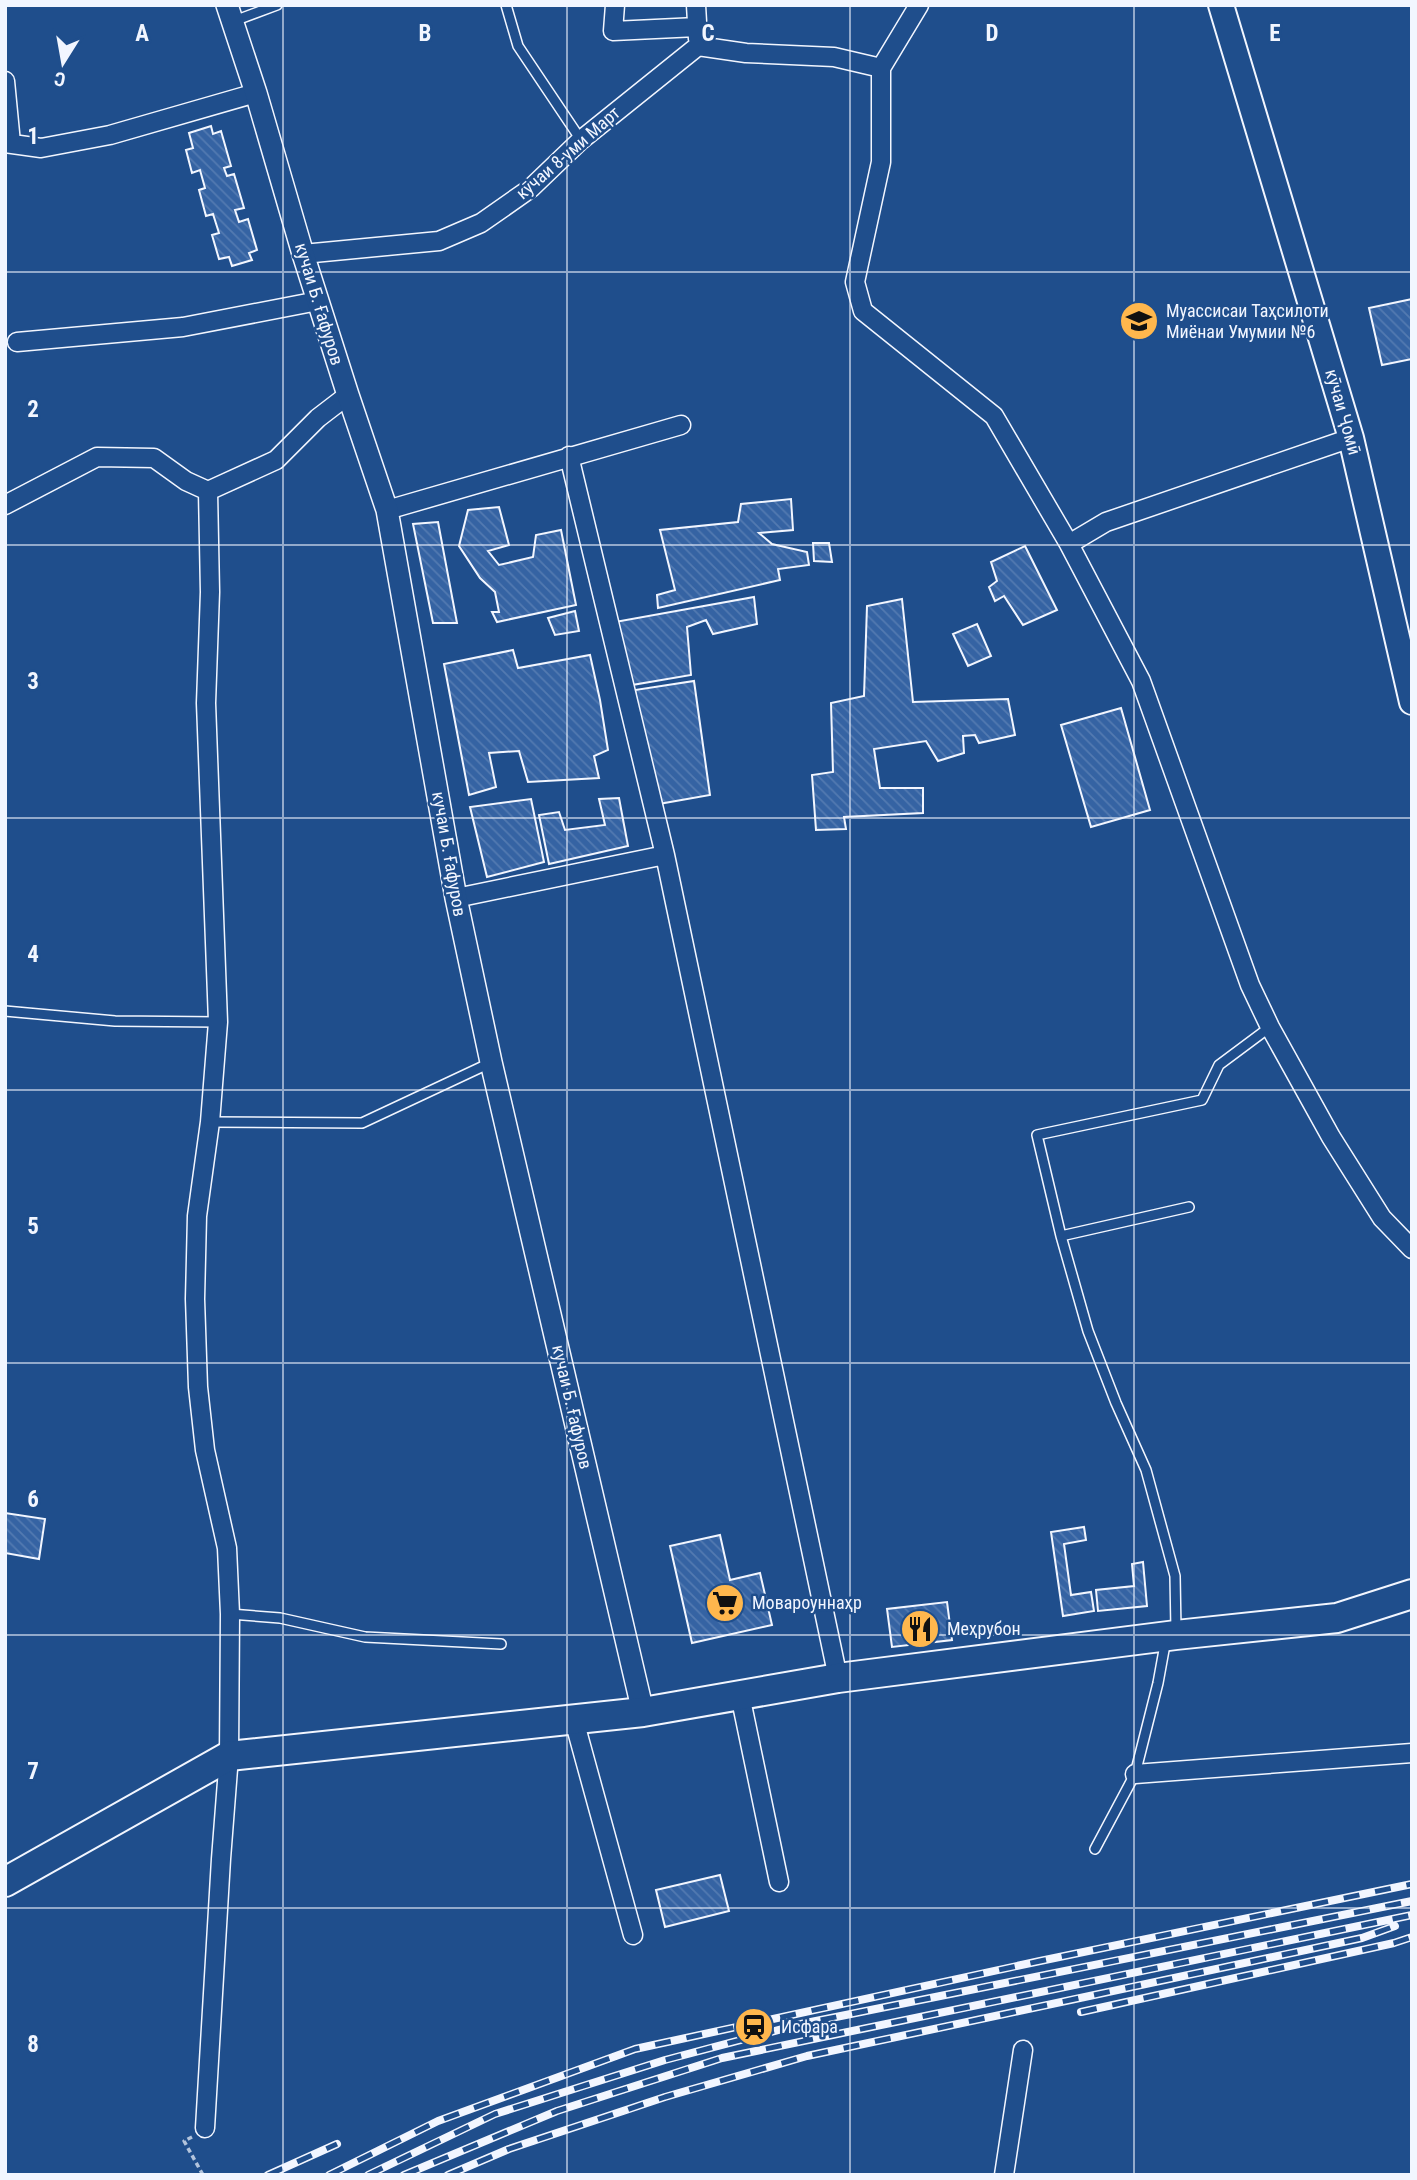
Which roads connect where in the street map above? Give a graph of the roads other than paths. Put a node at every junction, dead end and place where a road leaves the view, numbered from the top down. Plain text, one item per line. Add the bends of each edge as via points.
1 (277, 5) edge
2 (506, 5) edge
3 (615, 5) edge
4 (696, 5) edge
5 (919, 5) edge
6 (1221, 5) edge
7 (229, 13) edge
8 (697, 27) junction
9 (698, 46) junction
10 (881, 68) junction
11 (5, 81) edge
12 (256, 93) junction
13 (581, 140) junction
14 (8, 143) edge
15 (303, 254) junction
16 (318, 301) junction
17 (17, 342) dead end
18 (348, 395) junction
19 (681, 425) dead end
20 (1352, 438) junction
21 (569, 456) junction
22 (208, 491) junction
23 (5, 505) edge
24 (387, 510) junction
25 (1069, 544) junction
26 (1411, 698) edge
27 (665, 855) junction
28 (456, 898) junction
29 (5, 1011) edge
30 (218, 1022) junction
31 (1270, 1027) junction
32 (491, 1062) junction
33 (210, 1122) junction
34 (1189, 1207) dead end
35 (1060, 1236) junction
36 (1412, 1249) edge
37 (1412, 1594) edge
38 (230, 1614) junction
39 (1171, 1636) junction
40 (501, 1644) dead end
41 (838, 1678) junction
42 (740, 1695) junction
43 (643, 1712) junction
44 (574, 1720) junction
45 (1412, 1753) edge
46 (229, 1756) junction
47 (1135, 1774) junction
48 (1095, 1849) dead end
49 (5, 1882) edge
50 (779, 1882) dead end
51 (633, 1935) dead end
52 (1023, 2050) dead end
53 (205, 2128) road end
54 (1004, 2175) edge

1 - 7 lane
2 - 13 lane via 518,46
3 - 8 street via 613,31
4 - 8 street
5 - 10 street
6 - 20 main road, кӯчаи Ҷомӣ
7 - 12 street, кучаи Б. Ғафуров
8 - 9 street
9 - 10 street via 834,57
9 - 13 street, кӯчаи 8-уми Март
10 - 25 street via 881,162 855,282 863,311 994,416
11 - 14 street
12 - 14 street via 110,135 41,148
12 - 15 street, кучаи Б. Ғафуров
13 - 15 street, кӯчаи 8-уми Март via 531,188 481,223 439,241
15 - 16 street, кучаи Б. Ғафуров
16 - 17 street via 183,327
16 - 18 street, кучаи Б. Ғафуров
18 - 22 street via 276,460
18 - 24 street, кучаи Б. Ғафуров
19 - 21 street
20 - 25 street via 1107,522
20 - 26 main road, кӯчаи Ҷомӣ
21 - 24 street
21 - 27 street
22 - 23 street via 154,458 97,457
22 - 30 street via 206,703
24 - 28 street, кучаи Б. Ғафуров
25 - 31 street via 1141,681 1250,985
27 - 28 street
27 - 41 street
28 - 32 street, кучаи Б. Ғафуров
29 - 30 lane via 115,1021
30 - 33 street
31 - 35 lane via 1219,1065 1202,1100 1037,1135
31 - 36 street via 1382,1218
32 - 33 lane via 362,1123
32 - 43 street, кучаи Б. Ғафуров
33 - 38 street via 197,1216 197,1362 205,1450 227,1548
34 - 35 lane
35 - 39 lane via 1088,1331 1146,1470 1175,1576
37 - 39 main road via 1337,1618
38 - 40 lane via 280,1618 365,1637
38 - 46 street
39 - 41 main road
39 - 47 lane
41 - 42 main road
42 - 43 main road
42 - 50 street
43 - 44 main road
44 - 46 main road
44 - 51 street
45 - 47 street
46 - 49 main road
46 - 53 street
47 - 48 lane
52 - 54 street

